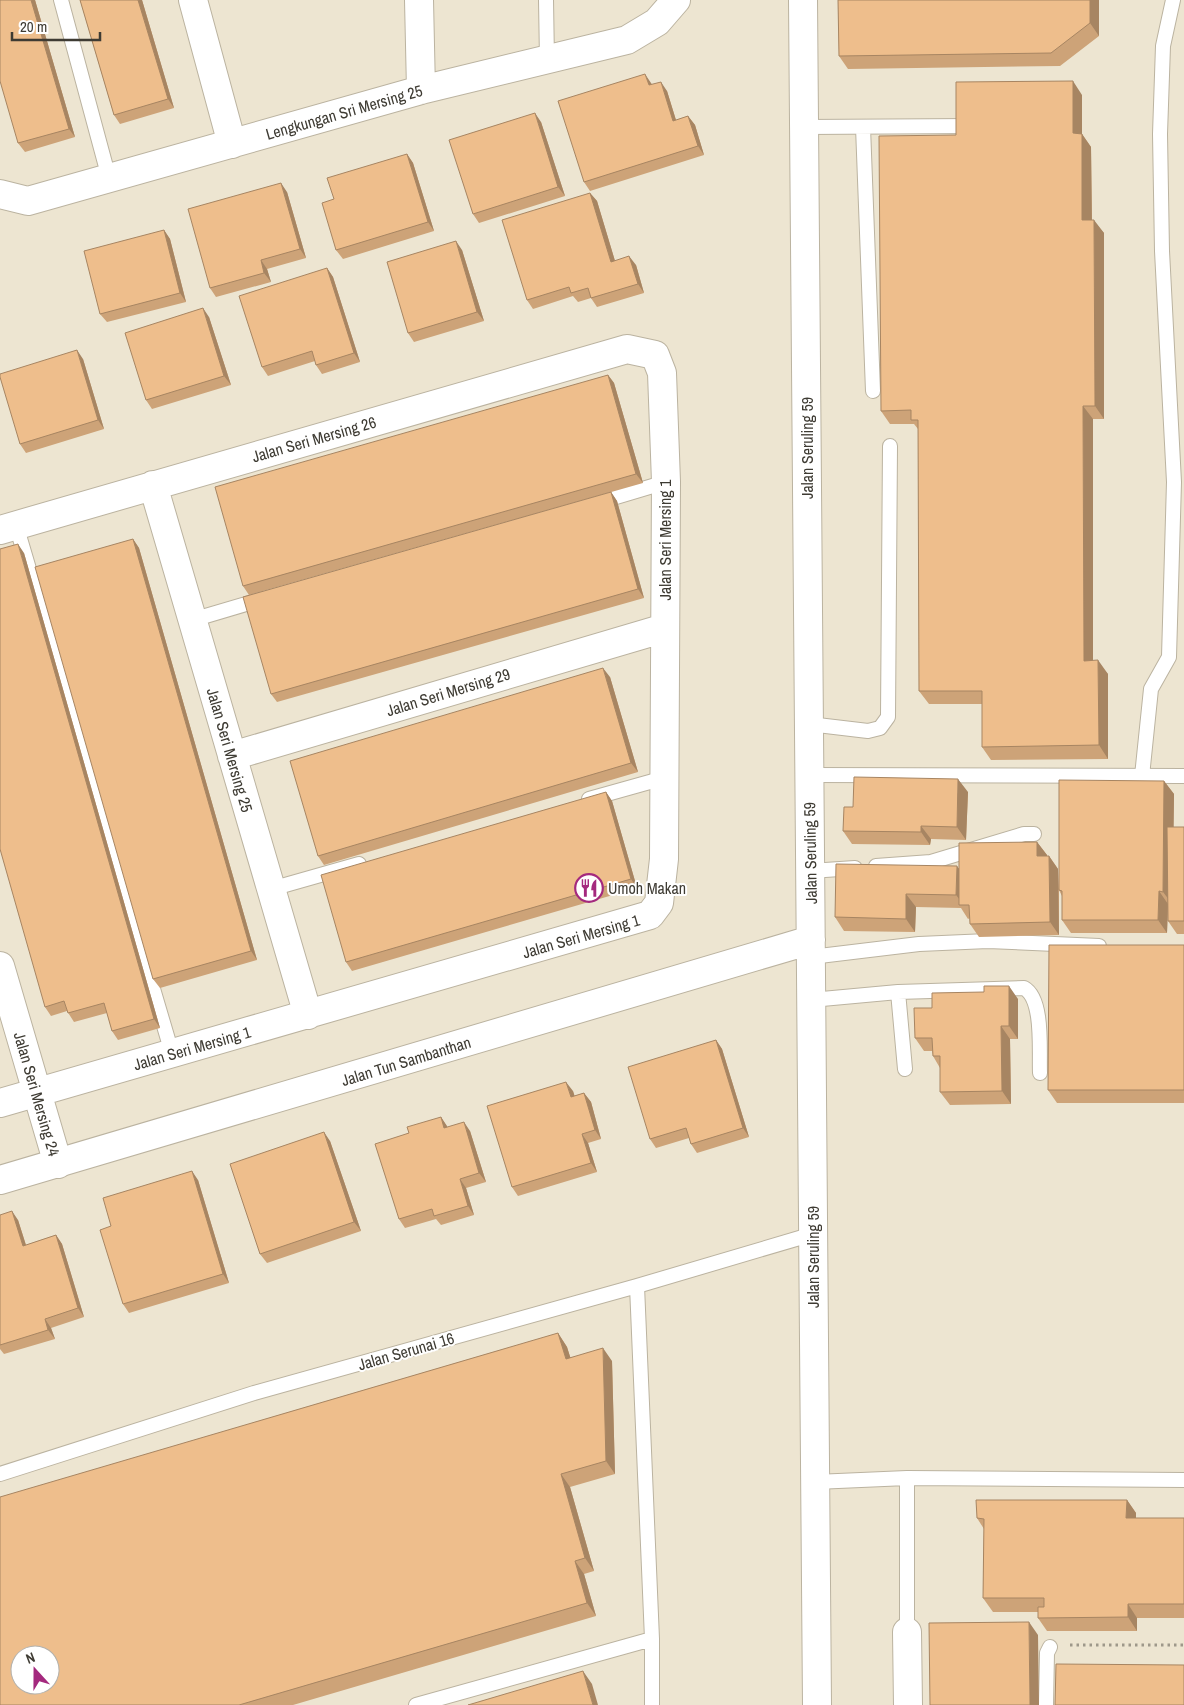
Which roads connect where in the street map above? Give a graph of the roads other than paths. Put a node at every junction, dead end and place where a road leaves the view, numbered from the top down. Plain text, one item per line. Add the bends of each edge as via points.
1 (61, 0) edge
2 (193, 0) edge
3 (419, 0) edge
4 (546, 0) edge
5 (676, 0) edge
6 (803, 0) edge
7 (1174, 0) edge
8 (547, 60) junction
9 (421, 90) junction
10 (988, 126) edge
11 (862, 127) junction
12 (804, 128) junction
13 (232, 144) junction
14 (109, 178) junction
15 (0, 194) edge
16 (627, 349) joint
17 (873, 391) dead end
18 (890, 446) dead end
19 (666, 482) junction
20 (153, 485) junction
21 (581, 507) edge
22 (8, 527) edge
23 (278, 595) edge
24 (192, 620) junction
25 (665, 628) junction
26 (809, 724) junction
27 (232, 756) junction
28 (810, 775) junction
29 (1142, 776) junction
30 (1184, 776) edge
31 (664, 778) junction
32 (578, 802) edge
33 (1034, 834) dead end
34 (377, 859) edge
35 (810, 871) junction
36 (271, 889) junction
37 (1115, 947) edge
38 (811, 948) junction
39 (0, 966) edge
40 (898, 992) junction
41 (811, 1000) junction
42 (308, 1015) junction
43 (172, 1054) junction
44 (905, 1069) dead end
45 (1040, 1073) dead end
46 (0, 1103) edge
47 (43, 1113) junction
48 (58, 1164) junction
49 (0, 1180) edge
50 (813, 1234) junction
51 (637, 1286) junction
52 (0, 1474) edge
53 (907, 1478) junction
54 (1184, 1480) edge
55 (815, 1482) junction
56 (907, 1632) joint
57 (652, 1639) junction
58 (1050, 1647) road end
59 (416, 1705) edge
60 (652, 1705) edge
61 (817, 1705) edge
62 (908, 1705) edge
63 (1046, 1705) edge

1 - 14 lane
2 - 13 street
3 - 9 street
4 - 8 lane
5 - 8 street, Lengkungan Sri Mersing 25 via 657,22 627,40
6 - 12 street, Jalan Seruling 59
7 - 29 lane via 1163,46 1160,134 1162,251 1174,482 1169,657 1151,689
8 - 9 street, Lengkungan Sri Mersing 25
9 - 13 street, Lengkungan Sri Mersing 25
10 - 11 lane
11 - 12 lane
11 - 17 lane
12 - 26 street, Jalan Seruling 59
13 - 14 street, Lengkungan Sri Mersing 25
14 - 15 street, Lengkungan Sri Mersing 25 via 28,201
16 - 19 street, Jalan Seri Mersing 1 via 655,356 662,373
16 - 20 street, Jalan Seri Mersing 26
18 - 26 lane via 888,718 880,728 868,731
19 - 21 lane
19 - 25 street, Jalan Seri Mersing 1
20 - 22 street, Jalan Seri Mersing 26
20 - 24 street, Jalan Seri Mersing 25
22 - 43 lane
23 - 24 lane
24 - 27 street, Jalan Seri Mersing 25
25 - 27 street, Jalan Seri Mersing 29
25 - 31 street, Jalan Seri Mersing 1
26 - 28 street, Jalan Seruling 59
27 - 36 street, Jalan Seri Mersing 25
28 - 29 lane
28 - 35 street, Jalan Seruling 59
29 - 30 lane
31 - 32 lane
31 - 42 street, Jalan Seri Mersing 1 via 664,859 659,903 650,915
33 - 35 lane via 1024,834 932,862
34 - 36 lane
35 - 38 street, Jalan Seruling 59
36 - 42 street, Jalan Seri Mersing 25
37 - 38 lane via 988,940
38 - 41 street, Jalan Seruling 59
38 - 48 street, Jalan Tun Sambanthan
39 - 47 street, Jalan Seri Mersing 24
40 - 41 lane
40 - 44 lane
40 - 45 lane via 1024,988 1031,992 1037,1003
41 - 50 street, Jalan Seruling 59
42 - 43 street, Jalan Seri Mersing 1
43 - 47 street, Jalan Seri Mersing 1
46 - 47 street, Jalan Seri Mersing 1
47 - 48 street, Jalan Seri Mersing 24
48 - 49 street, Jalan Tun Sambanthan
50 - 51 lane, Jalan Serunai 16
50 - 55 street, Jalan Seruling 59
51 - 52 lane, Jalan Serunai 16 via 254,1393
51 - 57 lane
53 - 54 lane
53 - 55 lane
53 - 56 lane
55 - 61 street, Jalan Seruling 59
56 - 62 street
57 - 59 lane
57 - 60 lane
58 - 63 lane via 1047,1653

